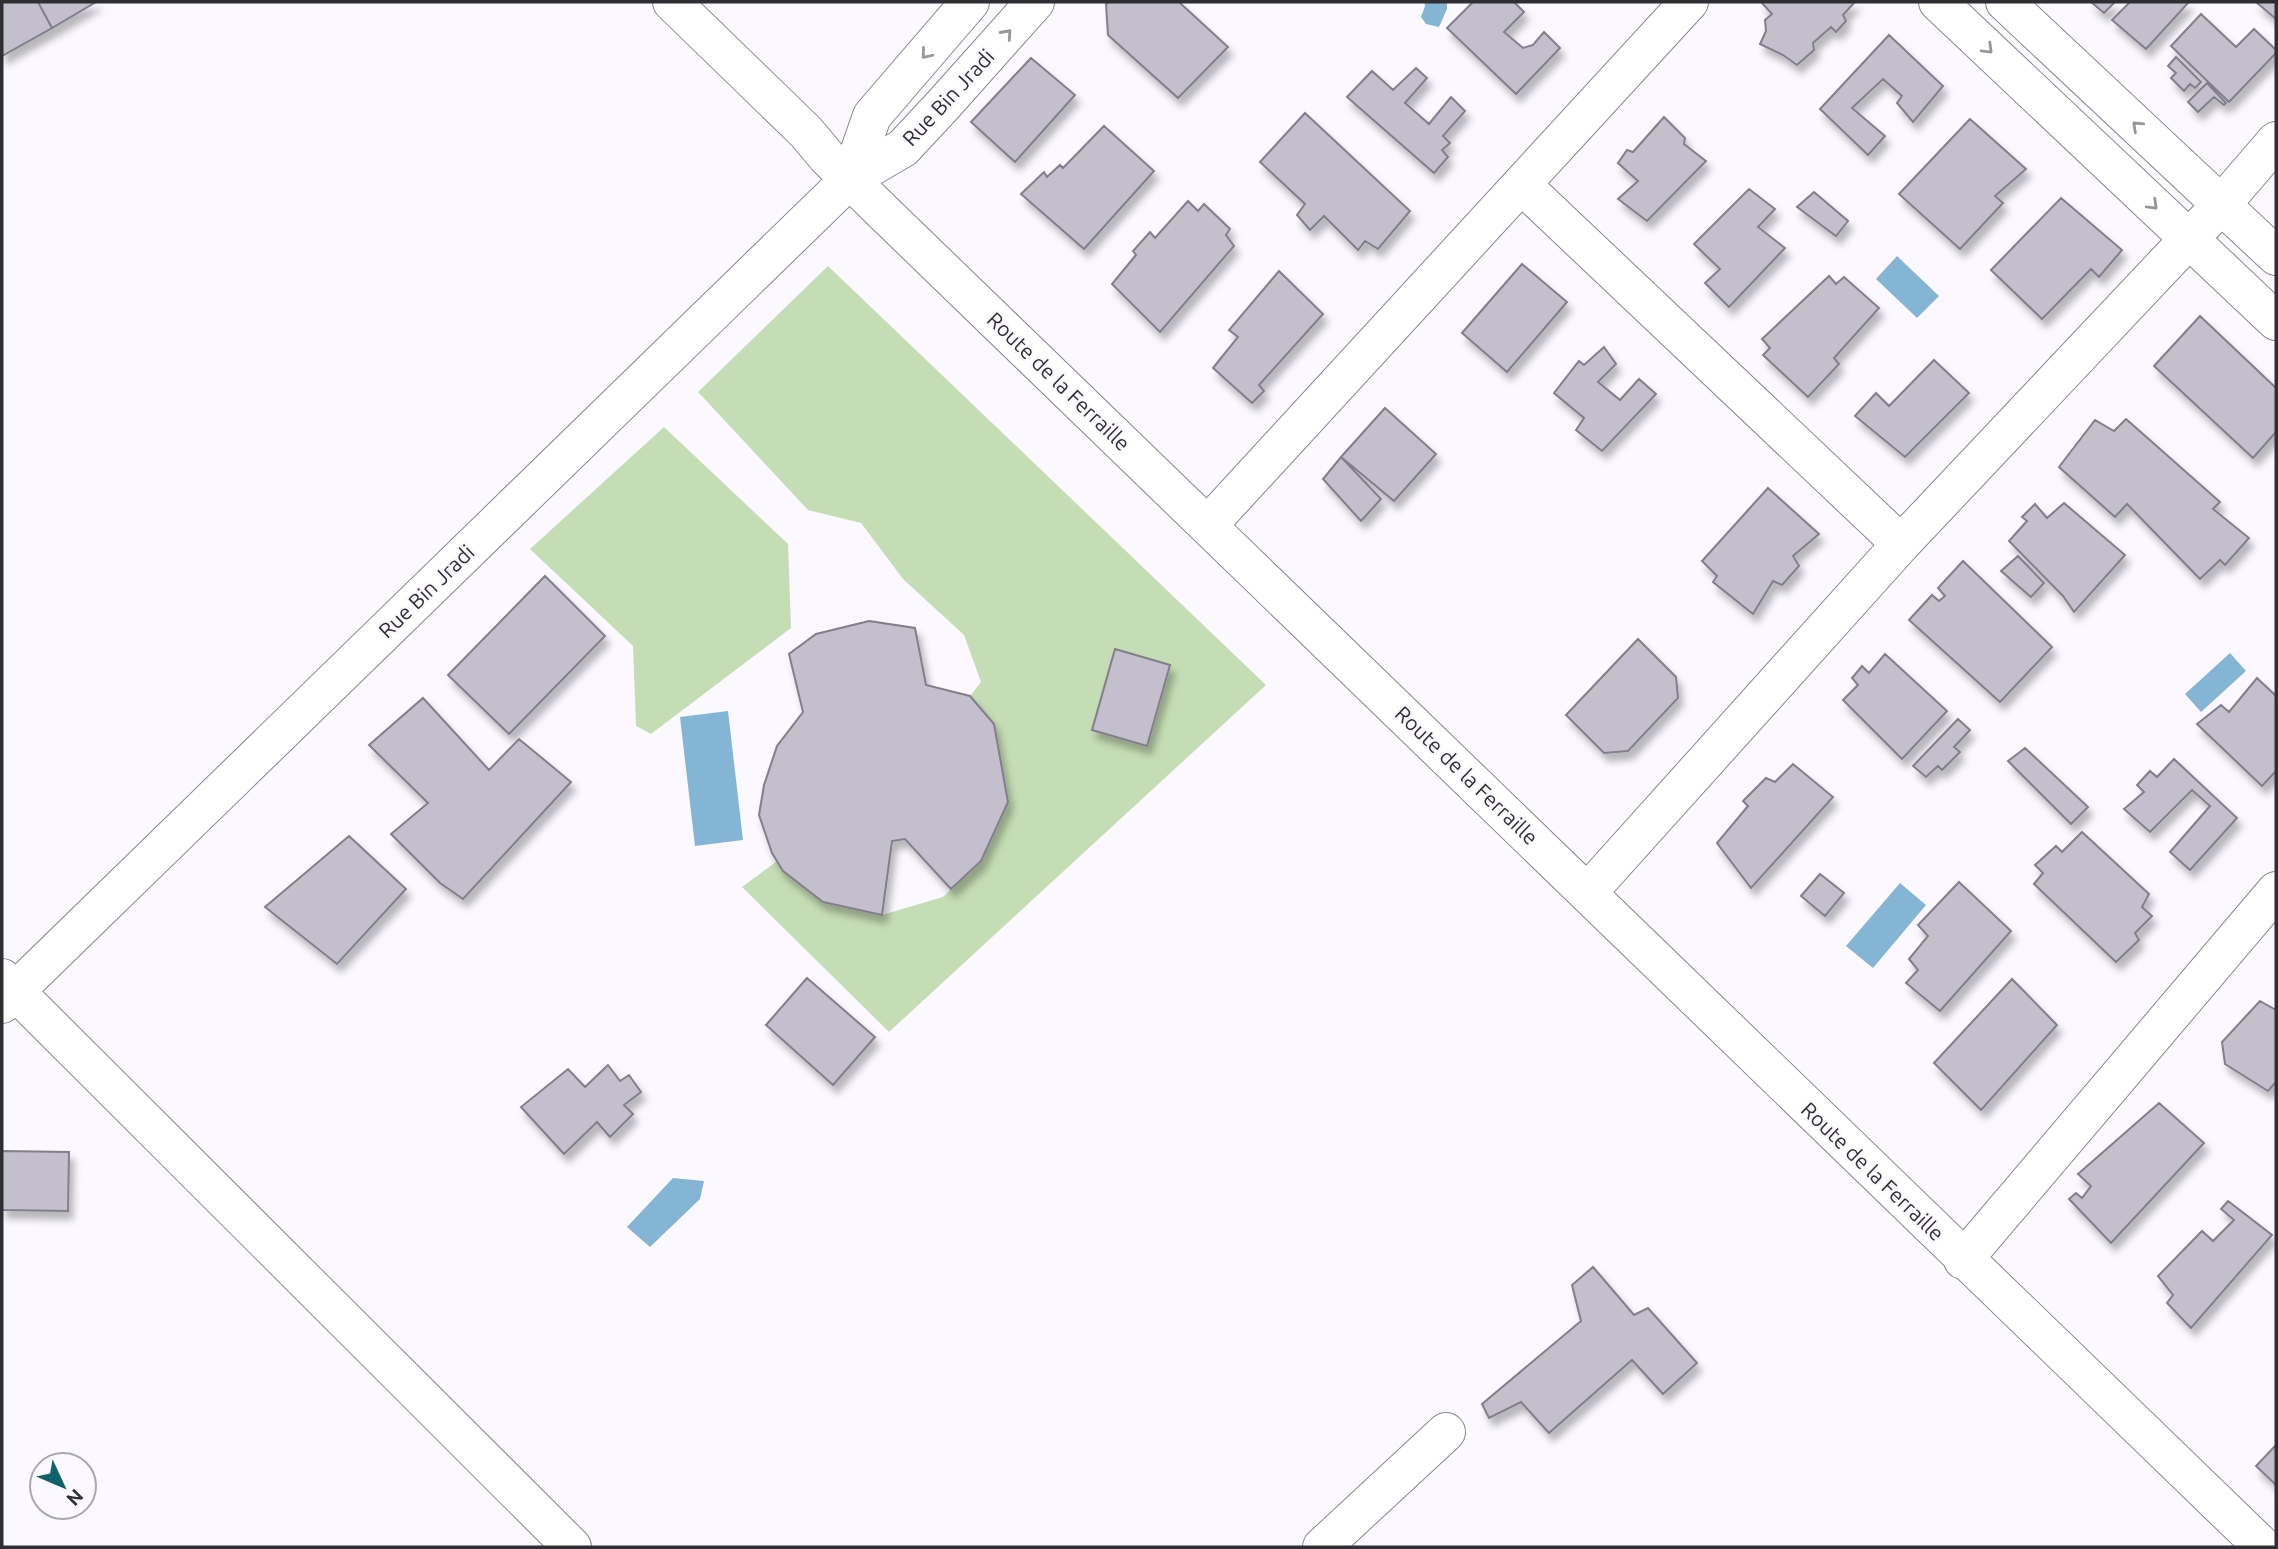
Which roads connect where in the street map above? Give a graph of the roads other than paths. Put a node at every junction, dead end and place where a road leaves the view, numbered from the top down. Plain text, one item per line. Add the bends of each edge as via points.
1 (672, 2) edge
2 (970, 2) edge
3 (1035, 2) edge
4 (1689, 2) edge
5 (1938, 2) edge
6 (2005, 2) edge
7 (2276, 141) edge
8 (850, 179) junction
9 (1522, 186) junction
10 (2221, 205) junction
11 (2188, 239) junction
12 (2276, 256) edge
13 (2276, 321) edge
14 (1208, 525) junction
15 (1901, 544) junction
16 (2276, 891) edge
17 (1588, 892) junction
18 (6, 991) edge
19 (1963, 1260) junction
20 (1446, 1432) dead end
21 (572, 1547) edge
22 (1322, 1547) edge
23 (2263, 1547) edge

1 - 8 street, Route de la Ferraille
2 -> 8 street, Rue Bin Jradi via 872,116
8 -> 3 street, Rue Bin Jradi via 902,148
4 - 9 street
5 -> 11 street
10 -> 6 street
7 - 10 street
8 - 14 street, Route de la Ferraille
8 - 18 street, Rue Bin Jradi
9 - 14 street
9 - 15 street
10 - 11 street
10 - 12 street
11 - 13 street
11 - 15 street
14 - 17 street, Route de la Ferraille
15 - 17 street
16 - 19 street
17 - 19 street, Route de la Ferraille
18 - 21 street
19 - 23 street, Route de la Ferraille
20 - 22 street

